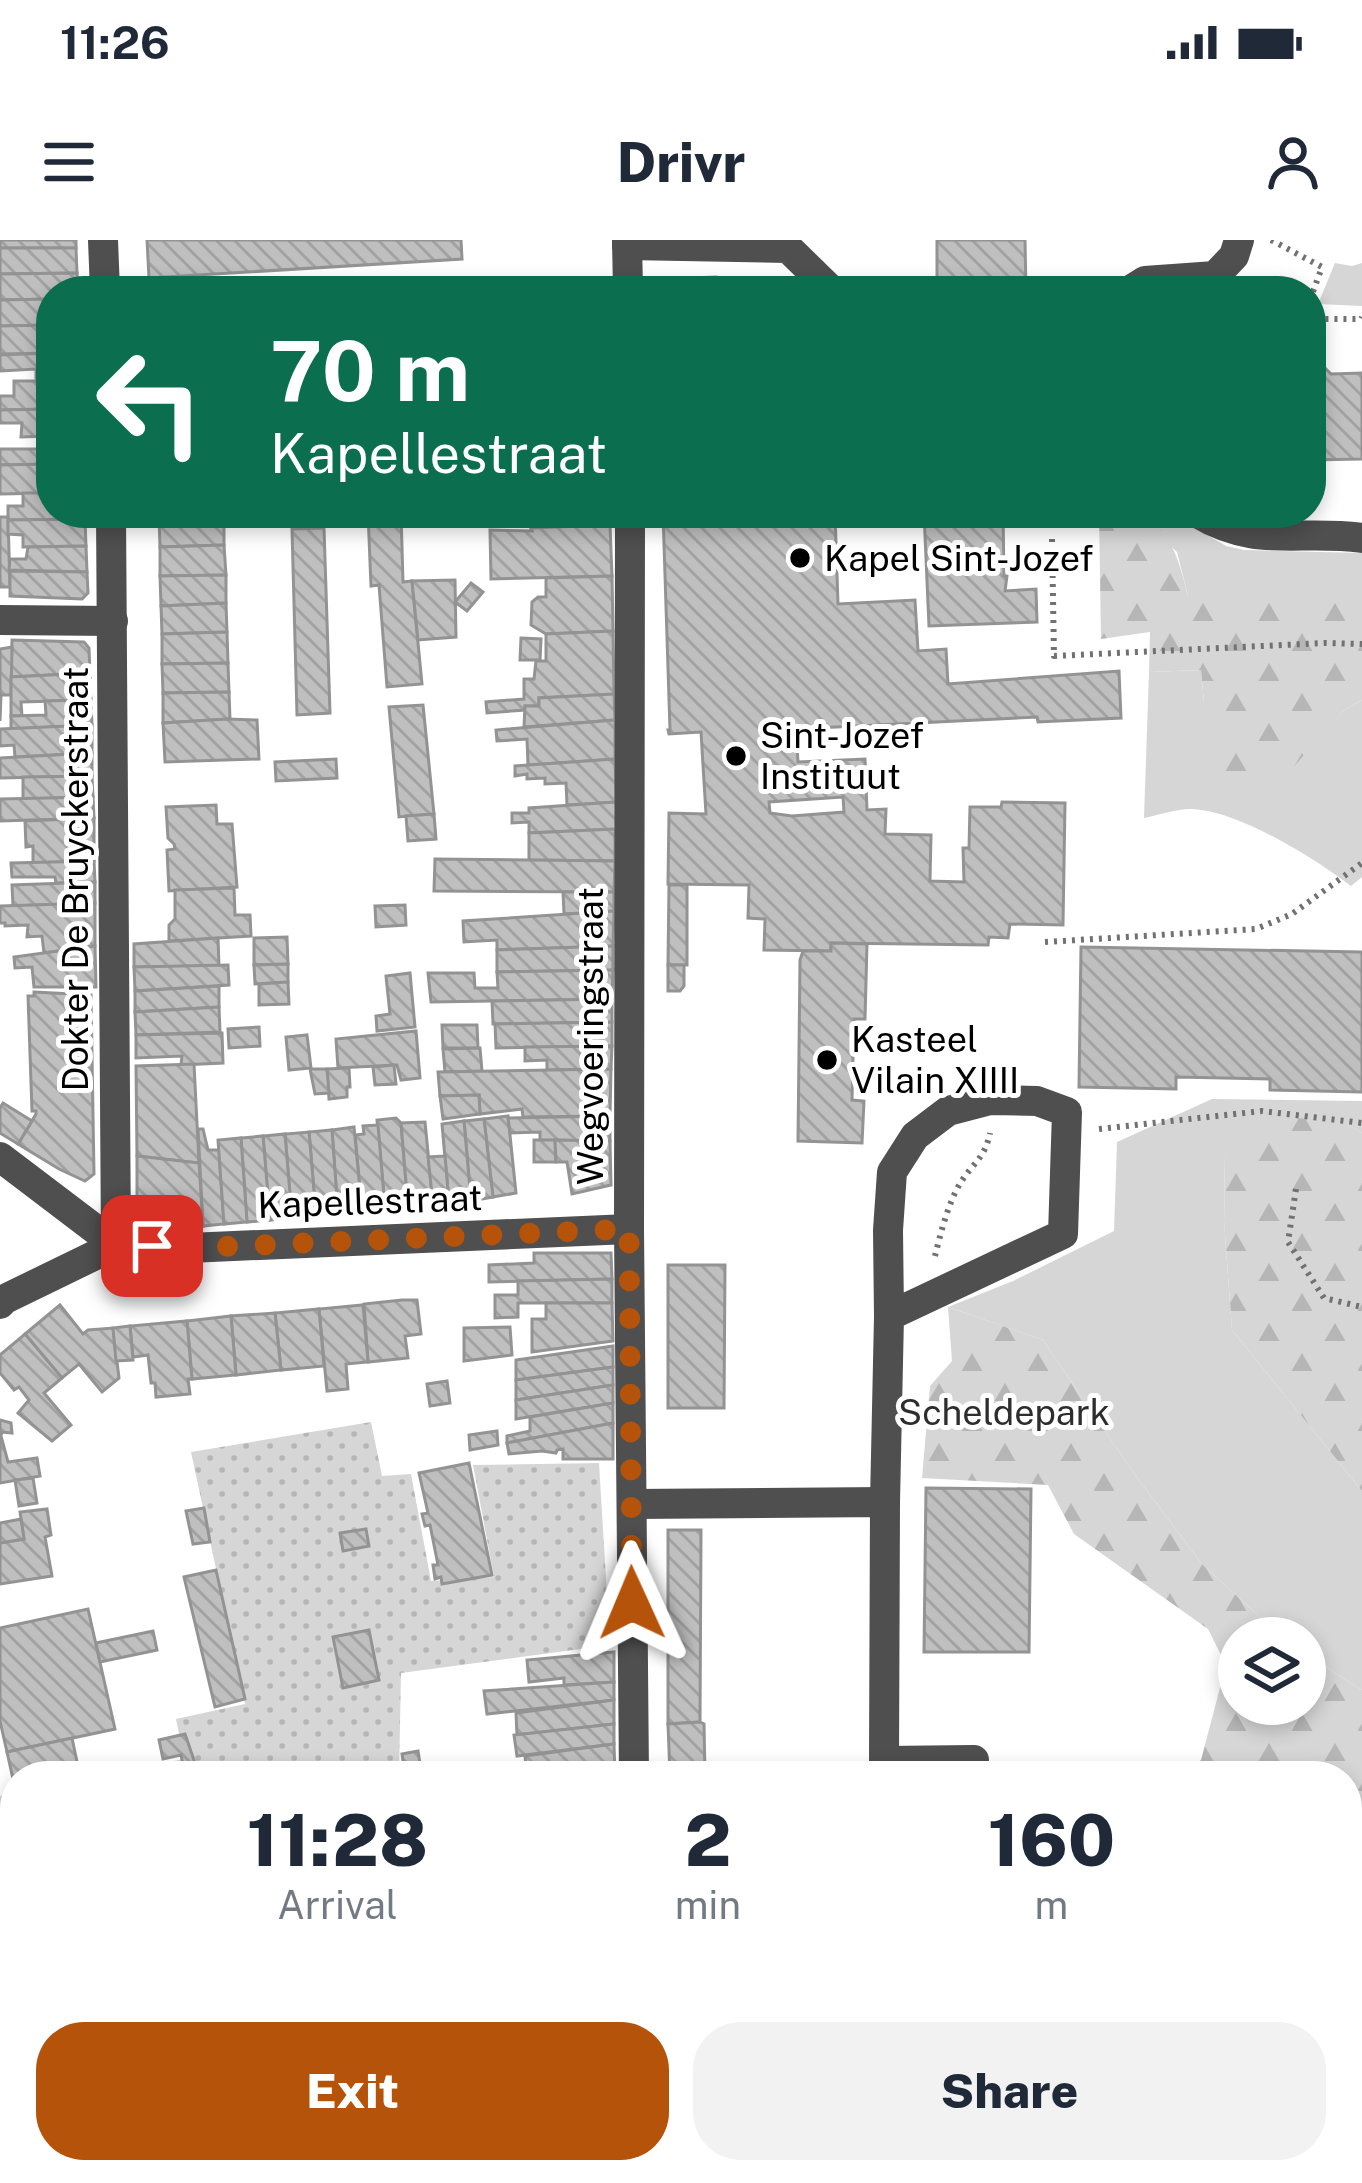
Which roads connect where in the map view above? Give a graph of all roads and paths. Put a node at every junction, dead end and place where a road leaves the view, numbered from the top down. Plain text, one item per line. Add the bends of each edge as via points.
1 (104, 240) edge
2 (1239, 240) edge
3 (1271, 240) edge
4 (627, 243) edge
5 (105, 276) edge
6 (628, 276) edge
7 (817, 276) edge
8 (1215, 276) edge
9 (1319, 276) edge
10 (1362, 317) edge
11 (1326, 319) edge
12 (111, 528) edge
13 (630, 528) edge
14 (1224, 528) edge
15 (1362, 538) edge
16 (1052, 539) dead end
17 (0, 620) edge
18 (113, 621) junction
19 (1362, 644) edge
20 (1362, 863) edge
21 (1045, 942) dead end
22 (997, 1100) junction
23 (1362, 1123) edge
24 (1066, 1133) junction
25 (0, 1157) edge
26 (1296, 1189) dead end
27 (629, 1229) junction
28 (116, 1245) junction
29 (924, 1299) junction
30 (0, 1304) edge
31 (1362, 1307) edge
32 (889, 1316) junction
33 (885, 1502) junction
34 (632, 1504) junction
35 (974, 1760) dead end
36 (634, 1761) edge

1 - 5 street
2 - 8 street
3 - 9 path via 1322,267
4 - 6 street
4 - 7 street via 788,248
10 - 11 path
12 - 18 street, Dokter De Bruyckerstraat
13 - 27 street, Wegvoeringstraat
14 - 15 street
16 - 19 path via 1054,656
17 - 18 street
18 - 28 street, Dokter De Bruyckerstraat
20 - 21 path via 1292,914 1256,929
22 - 24 street via 1067,1112
22 - 29 path via 987,1149 962,1180
22 - 32 street via 948,1111 915,1136 892,1172
23 - 24 path via 1262,1111
24 - 29 street via 1064,1234
25 - 28 street
26 - 31 path via 1288,1242 1324,1298
27 - 28 street, Kapellestraat
27 - 34 street, Wegvoeringstraat
28 - 30 street
29 - 32 street
32 - 33 street
33 - 34 street
33 - 35 street via 884,1761
34 - 36 street, Wegvoeringstraat

